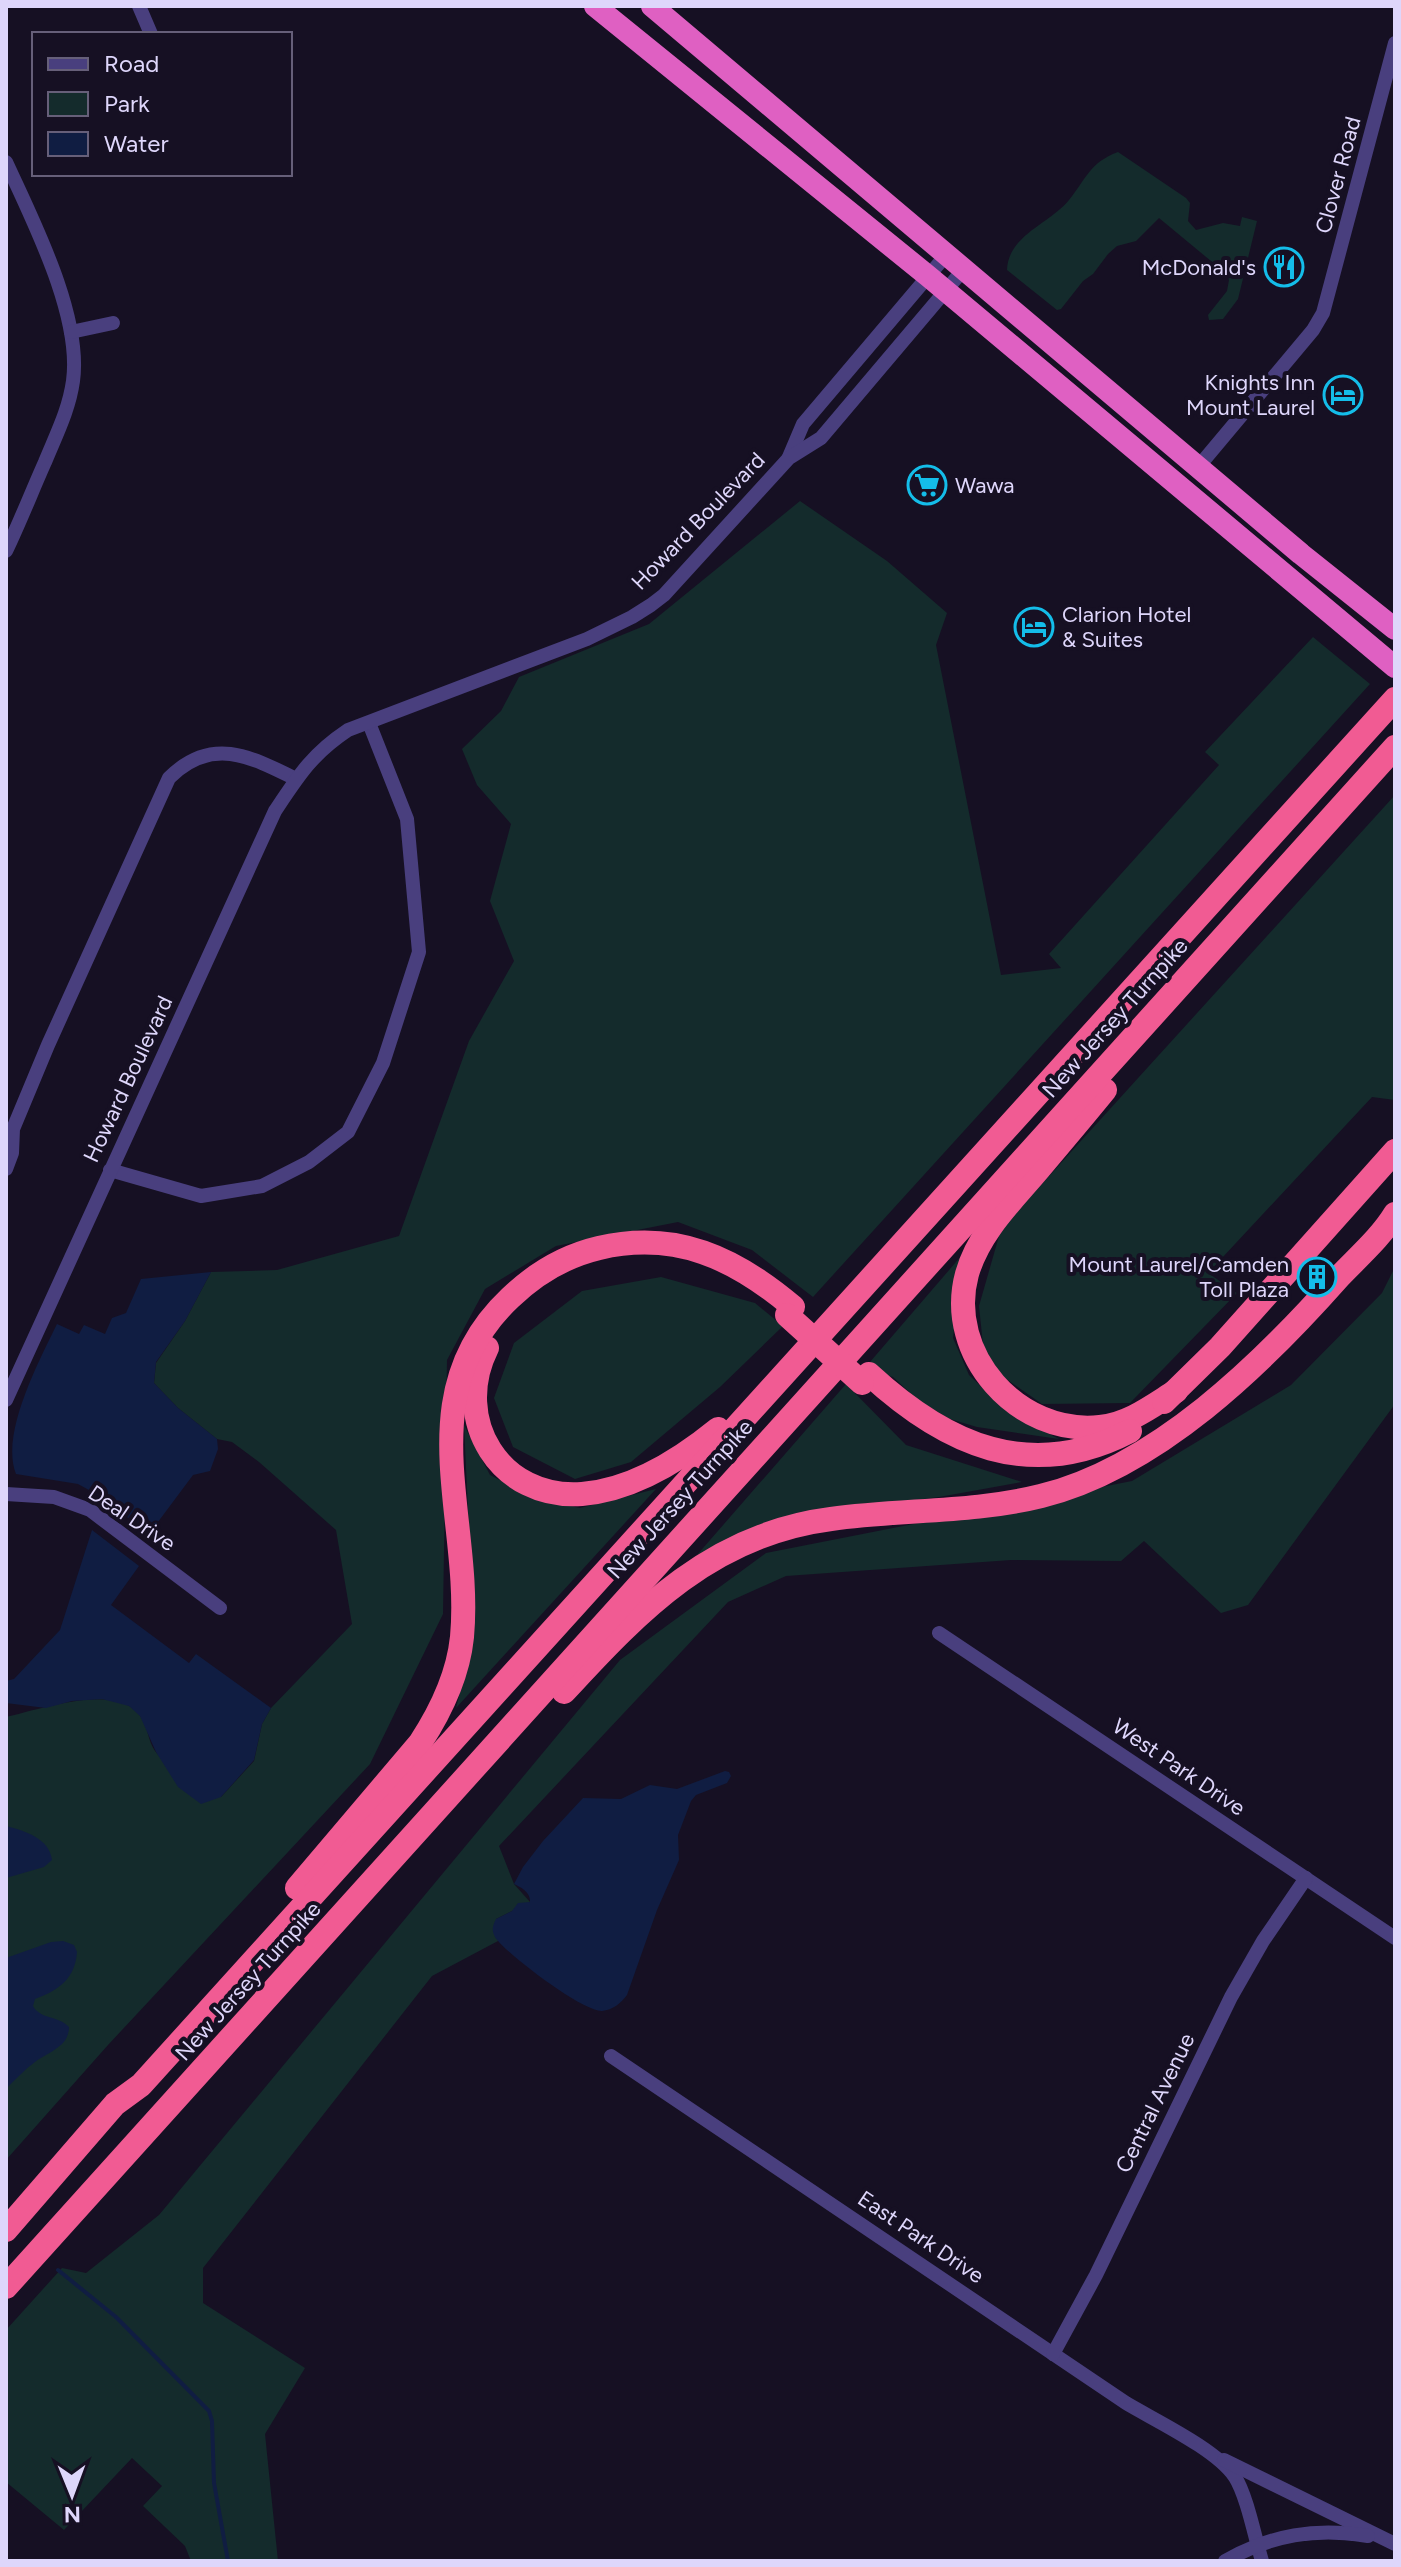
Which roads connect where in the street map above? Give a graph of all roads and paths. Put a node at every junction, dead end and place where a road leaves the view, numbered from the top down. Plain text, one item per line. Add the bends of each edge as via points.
1 (139, 6) edge
2 (595, 6) edge
3 (652, 6) edge
4 (150, 32) edge
5 (1395, 43) edge
6 (6, 164) edge
7 (956, 262) junction
8 (937, 283) junction
9 (113, 323) dead end
10 (71, 332) junction
11 (789, 458) junction
12 (1199, 466) junction
13 (6, 551) edge
14 (1393, 628) edge
15 (1395, 667) edge
16 (1395, 699) edge
17 (369, 723) junction
18 (1395, 747) edge
19 (296, 779) junction
20 (1205, 957) junction
21 (1395, 1151) edge
22 (6, 1169) edge
23 (110, 1170) junction
24 (1395, 1214) edge
25 (890, 1254) junction
26 (790, 1311) junction
27 (866, 1378) junction
28 (1176, 1391) junction
29 (6, 1400) edge
30 (1202, 1407) junction
31 (6, 1494) edge
32 (220, 1608) dead end
33 (939, 1633) dead end
34 (1306, 1878) junction
35 (1395, 1938) edge
36 (222, 2048) junction
37 (611, 2056) dead end
38 (115, 2104) junction
39 (6, 2230) edge
40 (6, 2287) edge
41 (1053, 2354) junction
42 (1209, 2452) junction
43 (1390, 2541) edge
44 (1257, 2545) junction
45 (1225, 2561) edge
46 (1262, 2561) edge

1 - 4 street
2 - 8 highway
3 - 7 highway
5 - 12 street, Clover Road via 1323,313
6 - 10 street via 59,288
7 - 8 street, Howard Boulevard
7 - 8 street, Howard Boulevard
7 - 12 highway
8 - 11 street, Howard Boulevard via 803,424
8 - 11 street, Howard Boulevard via 821,438
8 - 15 highway
9 - 10 street
10 - 13 street via 70,398
11 - 17 street, Howard Boulevard via 664,595 632,617
12 - 14 highway
16 - 25 highway, New Jersey Turnpike
17 - 19 street, Howard Boulevard via 323,747
17 - 23 street via 407,819 419,952 383,1063 348,1132 309,1162 262,1186 201,1196
18 - 20 highway, New Jersey Turnpike
19 - 22 street via 257,760 208,753 169,778 27,1093
19 - 23 street, Howard Boulevard via 275,811
20 - 28 highway via 1145,1043 992,1224 971,1261 963,1301 970,1342 982,1368 1001,1392 1034,1416 1071,1426 1113,1425
20 - 36 highway, New Jersey Turnpike
21 - 28 highway
23 - 29 street, Howard Boulevard
24 - 30 highway via 1266,1355
25 - 26 highway via 863,1271 717,1430 642,1477 584,1494 556,1494 516,1477 482,1435 474,1388 490,1341 527,1299 573,1270 634,1256 690,1261 747,1285
25 - 38 highway, New Jersey Turnpike via 151,2073
26 - 27 highway
26 - 38 highway via 754,1276 722,1259 650,1243 611,1245 575,1256 528,1282 501,1306 469,1351 451,1419 463,1621 457,1664 442,1705 411,1754
27 - 28 highway via 969,1443 1023,1455 1059,1454 1113,1440 1146,1421
27 - 30 highway via 908,1422 941,1444 980,1461 1019,1468 1062,1467 1105,1457
30 - 36 highway via 1148,1450 1066,1489 988,1505 808,1522 742,1543 699,1567 628,1624 322,1959
31 - 32 street, Deal Drive via 54,1497 90,1510
33 - 34 street, West Park Drive
34 - 35 street, West Park Drive
34 - 41 street, Central Avenue via 1231,1997
36 - 40 highway, New Jersey Turnpike
37 - 41 street, East Park Drive
38 - 39 highway, New Jersey Turnpike
41 - 42 street, East Park Drive
42 - 43 street, East Park Drive
42 - 44 street, East Park Drive via 1235,2478
43 - 44 street via 1312,2531
44 - 45 street
44 - 46 street, East Park Drive

